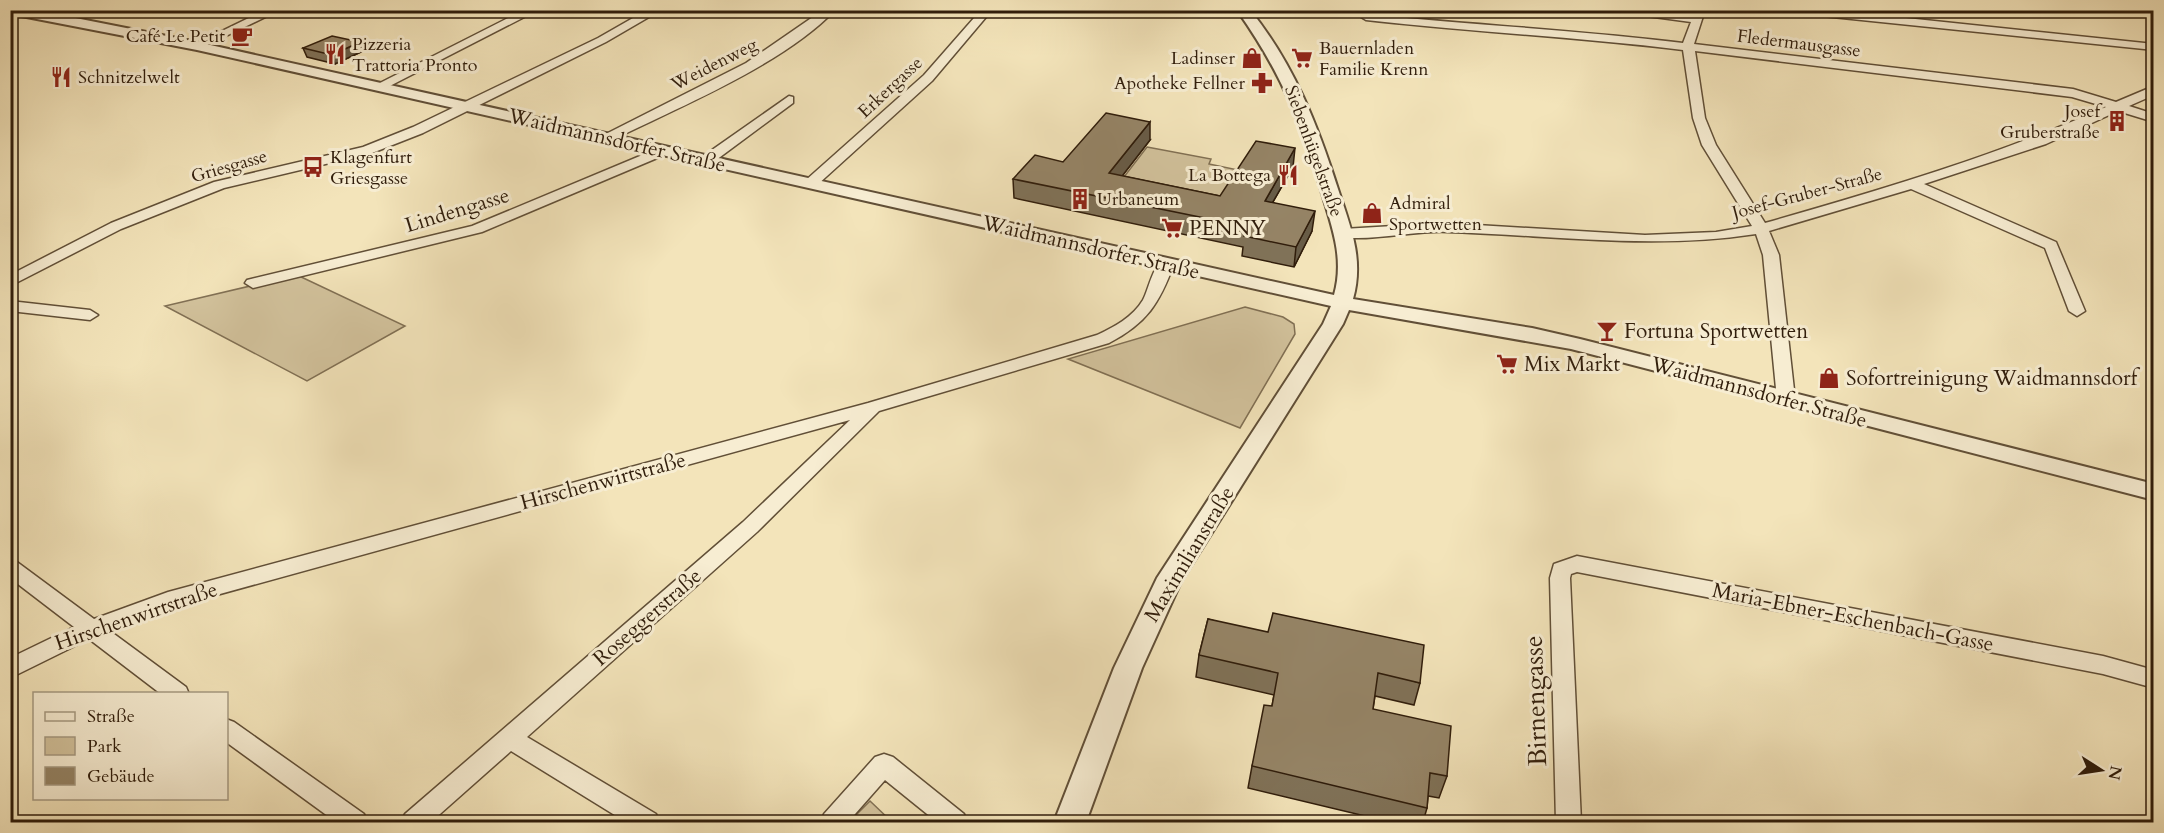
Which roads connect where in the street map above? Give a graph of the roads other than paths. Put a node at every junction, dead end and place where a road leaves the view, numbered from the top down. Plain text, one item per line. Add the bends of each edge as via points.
1 (275, 10) edge
2 (533, 10) edge
3 (656, 10) edge
4 (830, 10) edge
5 (987, 10) edge
6 (1243, 10) edge
7 (1607, 10) edge
8 (1793, 10) edge
9 (20, 11) edge
10 (1699, 15) edge
11 (1366, 17) dead end
12 (198, 46) junction
13 (1688, 46) junction
14 (2154, 47) edge
15 (378, 87) junction
16 (2154, 90) edge
17 (789, 100) dead end
18 (465, 106) junction
19 (2118, 106) junction
20 (2154, 118) edge
21 (607, 137) junction
22 (664, 150) junction
23 (707, 160) junction
24 (811, 183) junction
25 (1912, 184) junction
26 (1761, 229) junction
27 (1343, 233) junction
28 (1166, 264) junction
29 (10, 281) edge
30 (253, 283) dead end
31 (1343, 303) junction
32 (10, 306) edge
33 (2077, 311) dead end
34 (90, 315) dead end
35 (1786, 399) junction
36 (874, 407) junction
37 (2154, 492) edge
38 (10, 567) edge
39 (1560, 578) joint
40 (89, 628) junction
41 (10, 669) edge
42 (2154, 679) edge
43 (177, 692) edge
44 (228, 730) edge
45 (509, 738) junction
46 (355, 822) edge
47 (414, 822) edge
48 (646, 822) edge
49 (833, 822) edge
50 (955, 822) edge
51 (1070, 822) edge
52 (1568, 822) edge

1 - 12 street
2 - 15 street
3 - 18 street, Griesgasse
4 - 21 street, Weidenweg via 767,58
5 - 24 street, Erkergasse via 928,78
6 - 27 street, Siebenhügelstraße via 1271,46 1296,94
7 - 10 street
8 - 14 street
9 - 12 street, Waidmannsdorfer Straße
10 - 13 street
11 - 13 street, Fledermausgasse
12 - 15 street, Waidmannsdorfer Straße
13 - 19 street, Fledermausgasse via 2073,93
13 - 26 street via 1702,130
15 - 18 street, Waidmannsdorfer Straße
16 - 19 street, Josef-Gruber-Straße
17 - 23 street
18 - 21 street, Waidmannsdorfer Straße
18 - 29 street, Griesgasse via 367,150 219,184 168,203
19 - 20 street, Fledermausgasse
19 - 25 street, Josef-Gruber-Straße via 2041,141
21 - 22 street, Waidmannsdorfer Straße
22 - 23 street, Waidmannsdorfer Straße
22 - 30 street, Lindengasse via 477,229
23 - 24 street, Waidmannsdorfer Straße
24 - 28 street, Waidmannsdorfer Straße
25 - 26 street, Josef-Gruber-Straße
25 - 33 street via 2051,245
26 - 27 street, Josef-Gruber-Straße via 1716,236 1645,239 1444,227
26 - 35 street via 1771,255
27 - 31 street, Siebenhügelstraße via 1349,265
28 - 31 street, Waidmannsdorfer Straße
28 - 36 street, Hirschenwirtstraße via 1152,300 1125,329
31 - 35 street, Waidmannsdorfer Straße via 1573,342
31 - 51 street, Maximilianstraße via 1160,596 1109,711
32 - 34 street
35 - 37 street, Waidmannsdorfer Straße
36 - 40 street, Hirschenwirtstraße via 168,600
36 - 45 street, Roseggerstraße via 750,527
38 - 40 street
39 - 42 street, Maria-Ebner-Eschenbach-Gasse via 1561,569 1577,564 2103,665
39 - 52 street, Birnengasse
40 - 41 street, Hirschenwirtstraße
40 - 43 street
44 - 46 street
45 - 47 street, Roseggerstraße
45 - 48 street
49 - 50 street via 884,764

